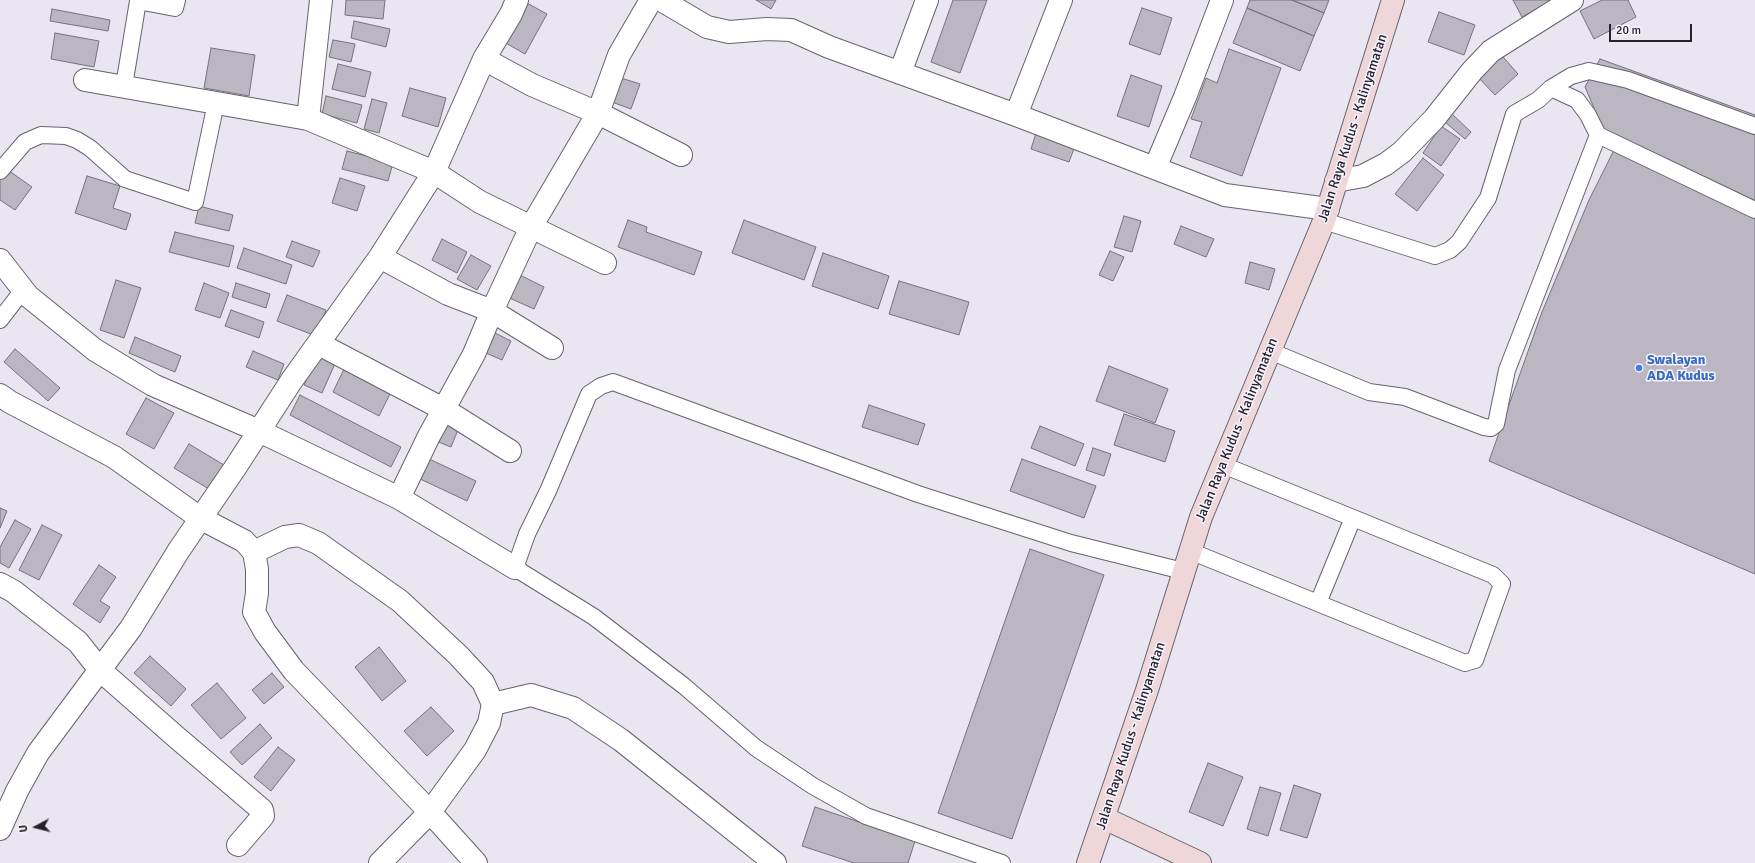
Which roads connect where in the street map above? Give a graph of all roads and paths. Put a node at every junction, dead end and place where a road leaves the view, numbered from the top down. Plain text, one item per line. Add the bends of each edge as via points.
1 (177, 0) edge
2 (321, 0) edge
3 (517, 0) edge
4 (651, 0) edge
5 (660, 0) edge
6 (1061, 0) edge
7 (1222, 0) edge
8 (1393, 0) edge
9 (1572, 0) edge
10 (923, 2) edge
11 (484, 59) junction
12 (900, 73) junction
13 (85, 80) dead end
14 (124, 86) junction
15 (1551, 88) junction
16 (216, 103) junction
17 (598, 113) junction
18 (1016, 115) junction
19 (308, 119) junction
20 (1755, 126) edge
21 (1598, 135) junction
22 (681, 155) dead end
23 (1155, 168) junction
24 (0, 171) edge
25 (434, 172) junction
26 (1336, 182) junction
27 (1755, 210) edge
28 (1326, 215) junction
29 (532, 227) junction
30 (380, 257) junction
31 (0, 260) edge
32 (605, 263) dead end
33 (23, 290) junction
34 (492, 311) junction
35 (0, 320) edge
36 (319, 344) junction
37 (552, 348) dead end
38 (1270, 351) junction
39 (0, 395) edge
40 (444, 410) junction
41 (259, 431) junction
42 (510, 452) dead end
43 (1223, 465) junction
44 (399, 498) junction
45 (200, 518) junction
46 (1352, 518) junction
47 (1190, 550) junction
48 (254, 552) junction
49 (515, 568) junction
50 (1183, 571) junction
51 (0, 584) edge
52 (1318, 603) junction
53 (100, 670) junction
54 (494, 704) junction
55 (430, 812) junction
56 (1104, 818) junction
57 (0, 829) edge
58 (238, 845) dead end
59 (380, 863) edge
60 (476, 863) edge
61 (775, 863) edge
62 (1002, 863) edge
63 (1088, 863) edge
64 (1200, 863) edge

1 - 14 lane via 175,8 138,1
2 - 19 street
3 - 11 street
4 - 17 street via 619,55
5 - 12 street via 707,27 729,32 791,30
6 - 18 street
7 - 23 street
8 - 26 main road, Jalan Raya Kudus - Kalinyamatan
9 - 26 street via 1491,51 1434,119 1402,152 1363,176
10 - 12 street
11 - 17 street via 532,85
11 - 25 street
12 - 18 street
13 - 14 street
14 - 16 street
15 - 20 lane via 1570,76 1589,71 1628,80
15 - 21 lane via 1577,100
15 - 28 lane via 1538,100 1514,114 1488,198 1459,242 1450,250 1435,256
16 - 19 street
16 - 24 lane via 195,202 125,179 90,148 66,136 41,135 25,142
17 - 22 street
17 - 29 street
18 - 23 street
19 - 25 street
21 - 27 lane
21 - 38 lane via 1507,370 1496,424 1490,428 1484,428 1405,397 1369,392
23 - 28 street via 1225,195
25 - 29 street via 480,202
25 - 30 street
26 - 28 main road, Jalan Raya Kudus - Kalinyamatan
28 - 38 main road, Jalan Raya Kudus - Kalinyamatan
29 - 32 street
29 - 34 street
30 - 34 street via 448,294
30 - 36 street
31 - 33 street
33 - 35 lane
33 - 41 street via 95,350 153,385
34 - 37 street
34 - 40 street via 474,354
36 - 40 street
36 - 41 street
38 - 43 main road, Jalan Raya Kudus - Kalinyamatan
39 - 45 street via 114,457
40 - 42 street
40 - 44 street
41 - 44 street
41 - 45 street
43 - 46 lane
43 - 47 main road, Jalan Raya Kudus - Kalinyamatan
44 - 49 street
45 - 48 street via 244,541
45 - 53 street via 132,628
46 - 52 lane
46 - 52 lane via 1493,575 1502,584 1475,660 1465,663
47 - 50 main road, Jalan Raya Kudus - Kalinyamatan
47 - 52 lane
48 - 54 street via 285,537 299,535 318,543 400,601 483,682
48 - 55 street via 257,593 254,612 265,632 294,671
49 - 50 lane via 527,534 589,394 613,382 933,499 1084,546
49 - 62 lane via 594,617 684,686 756,748 814,786 866,816
50 - 56 main road, Jalan Raya Kudus - Kalinyamatan
51 - 53 street via 60,626 78,642
53 - 57 street via 38,753
53 - 58 street via 262,810 263,816
54 - 55 street via 489,723 475,750
54 - 61 street via 531,695 573,708 621,740
55 - 59 street
55 - 60 street
56 - 63 main road, Jalan Raya Kudus - Kalinyamatan
56 - 64 main road

